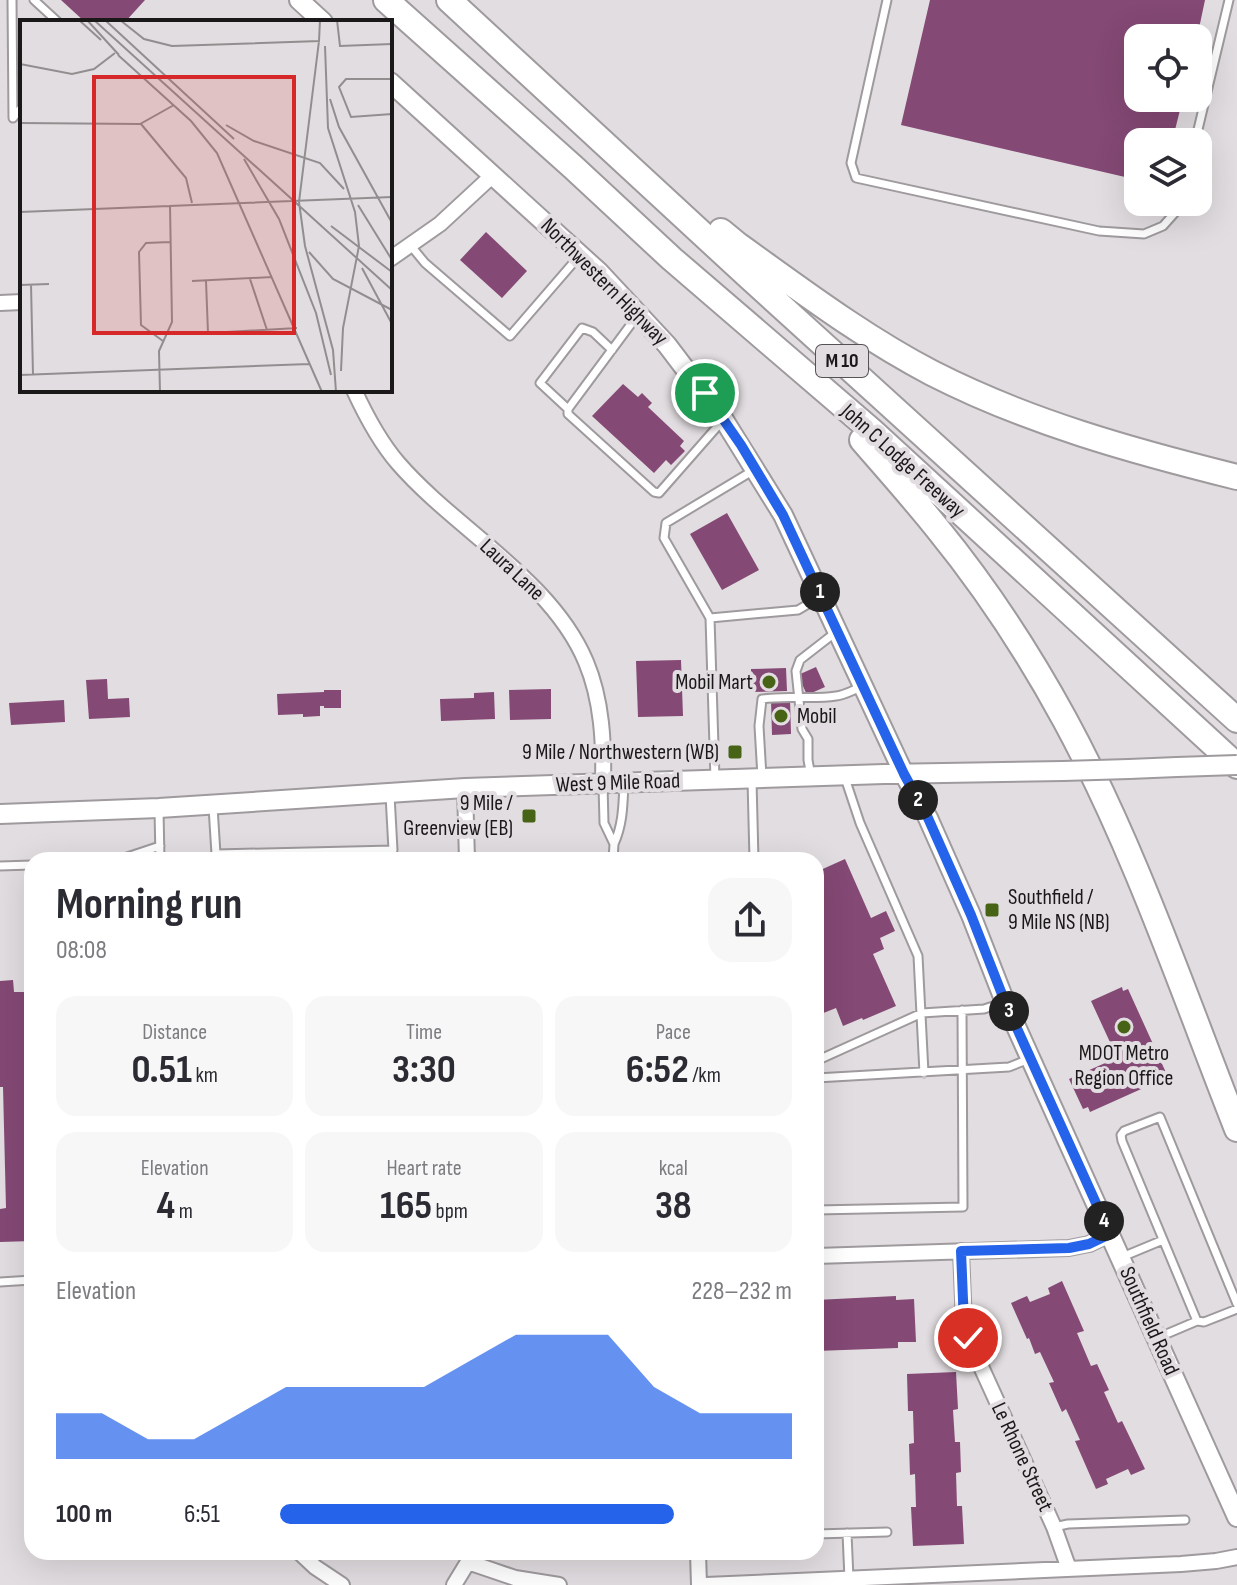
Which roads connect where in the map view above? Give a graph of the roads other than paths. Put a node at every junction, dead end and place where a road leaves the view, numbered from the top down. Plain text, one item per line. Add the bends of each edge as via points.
1 (12, 0) edge
2 (34, 0) edge
3 (299, 0) edge
4 (386, 0) edge
5 (449, 0) edge
6 (462, 0) edge
7 (887, 0) edge
8 (1229, 0) edge
9 (56, 20) edge
10 (321, 20) edge
11 (392, 84) edge
12 (20, 109) edge
13 (1198, 128) edge
14 (493, 175) junction
15 (1172, 216) edge
16 (411, 246) junction
17 (580, 254) junction
18 (392, 258) edge
19 (672, 259) junction
20 (20, 302) edge
21 (0, 303) edge
22 (638, 314) junction
23 (612, 350) junction
24 (355, 392) edge
25 (568, 409) junction
26 (724, 420) junction
27 (756, 469) junction
28 (1237, 477) edge
29 (822, 596) junction
30 (710, 618) junction
31 (837, 631) junction
32 (863, 686) junction
33 (799, 697) junction
34 (1237, 720) edge
35 (1237, 765) edge
36 (904, 774) junction
37 (845, 775) junction
38 (811, 776) junction
39 (757, 778) junction
40 (715, 779) junction
41 (624, 782) junction
42 (603, 783) junction
43 (465, 788) junction
44 (389, 792) junction
45 (212, 804) junction
46 (159, 808) junction
47 (0, 814) edge
48 (614, 844) junction
49 (160, 846) junction
50 (142, 852) edge
51 (160, 852) edge
52 (216, 852) edge
53 (304, 852) edge
54 (467, 852) edge
55 (614, 852) edge
56 (754, 852) edge
57 (24, 865) edge
58 (0, 866) edge
59 (1005, 1002) junction
60 (962, 1010) junction
61 (922, 1013) junction
62 (824, 1057) edge
63 (1031, 1058) junction
64 (963, 1071) junction
65 (924, 1073) junction
66 (824, 1078) edge
67 (1237, 1129) edge
68 (824, 1210) edge
69 (1110, 1234) junction
70 (1163, 1240) junction
71 (961, 1251) junction
72 (824, 1256) edge
73 (1120, 1258) junction
74 (24, 1280) edge
75 (0, 1282) edge
76 (1237, 1306) edge
77 (1197, 1321) junction
78 (1157, 1339) junction
79 (1237, 1517) edge
80 (1185, 1520) dead end
81 (1054, 1527) junction
82 (887, 1532) dead end
83 (847, 1533) junction
84 (824, 1534) edge
85 (1237, 1557) edge
86 (308, 1560) edge
87 (468, 1560) edge
88 (476, 1560) edge
89 (698, 1560) edge
90 (1069, 1569) junction
91 (849, 1579) junction
92 (342, 1585) edge
93 (454, 1585) edge
94 (559, 1585) edge
95 (699, 1585) edge
96 (706, 1585) edge

1 - 12 lane via 13,118
2 - 9 lane
3 - 10 main road
4 - 19 highway, John C Lodge Freeway / M 10
5 - 34 highway, John C Lodge Freeway / M 10
6 - 28 highway via 738,245 872,339 932,373 1046,422
7 - 15 lane via 851,163 856,178 1099,231 1144,234
8 - 13 lane
11 - 14 main road, Northwestern Highway
14 - 16 street
14 - 17 main road, Northwestern Highway
16 - 17 lane via 510,336
16 - 18 street
17 - 22 main road, Northwestern Highway
19 - 35 highway, John C Lodge Freeway / M 10 via 871,430
19 - 67 highway via 861,439 938,528 1021,645 1107,806
20 - 21 street
22 - 23 lane
22 - 26 main road, Northwestern Highway
23 - 25 lane
23 - 25 lane via 582,328 540,383
24 - 42 street, Laura Lane via 398,463 530,585 567,629 592,681 603,740
25 - 26 lane via 659,493
26 - 27 main road, Northwestern Highway
27 - 29 main road, Northwestern Highway
27 - 30 lane via 666,523 664,538
29 - 30 lane via 798,610
29 - 31 main road, Northwestern Highway
30 - 40 lane
31 - 32 main road, Northwestern Highway
31 - 33 lane via 800,660
32 - 33 lane via 840,696
32 - 36 main road, Northwestern Highway
33 - 38 lane
33 - 39 lane via 762,699
35 - 36 main road, West 9 Mile Road, bridge
36 - 37 main road, West 9 Mile Road
36 - 59 main road, Southfield Road via 971,915
37 - 38 main road, West 9 Mile Road
37 - 61 lane via 860,823 918,956
38 - 39 main road, West 9 Mile Road
39 - 40 main road, West 9 Mile Road
39 - 56 lane
40 - 41 main road, West 9 Mile Road
41 - 42 main road, West 9 Mile Road
41 - 48 lane via 623,817
42 - 43 main road, West 9 Mile Road
42 - 48 lane via 604,823
43 - 44 main road, West 9 Mile Road
43 - 54 street
44 - 45 main road, West 9 Mile Road
44 - 53 lane via 393,850
45 - 46 main road, West 9 Mile Road
45 - 52 lane
46 - 47 main road, West 9 Mile Road
46 - 49 lane
48 - 55 lane
49 - 50 lane
49 - 51 lane
57 - 58 lane
59 - 60 lane
59 - 63 main road, Southfield Road
60 - 61 lane
60 - 64 lane
61 - 62 lane
61 - 65 lane
63 - 64 lane via 1009,1067
63 - 69 main road, Southfield Road
64 - 65 lane
64 - 68 lane via 963,1207
65 - 66 lane
69 - 71 street via 1069,1248
69 - 73 main road, Southfield Road
70 - 73 lane
70 - 76 lane via 1121,1135 1160,1117
70 - 77 lane
71 - 72 street
71 - 81 street, Le Rhone Street via 968,1338
73 - 78 main road, Southfield Road
74 - 75 lane
76 - 77 lane
77 - 78 lane
78 - 79 main road, Southfield Road
80 - 81 lane
81 - 90 street, Le Rhone Street
82 - 83 lane
83 - 84 lane
83 - 91 lane
85 - 90 street
86 - 92 street
87 - 93 street
88 - 94 street via 515,1578
89 - 95 street
90 - 91 street
91 - 96 street

